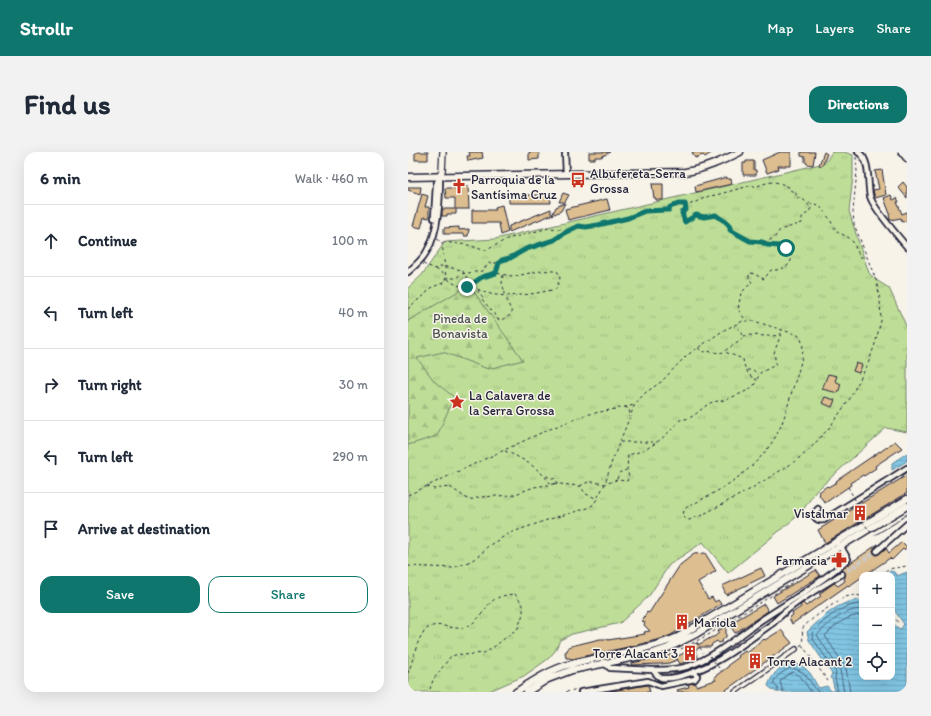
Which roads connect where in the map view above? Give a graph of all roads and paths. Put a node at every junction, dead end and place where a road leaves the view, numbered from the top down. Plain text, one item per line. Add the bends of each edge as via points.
1 (444, 152) edge
2 (565, 152) edge
3 (740, 152) edge
4 (857, 152) edge
5 (902, 152) edge
6 (907, 158) edge
7 (866, 165) junction
8 (857, 170) junction
9 (566, 174) junction
10 (440, 176) junction
11 (408, 177) edge
12 (808, 203) junction
13 (685, 204) junction
14 (570, 231) junction
15 (433, 234) junction
16 (442, 242) junction
17 (762, 242) junction
18 (907, 247) edge
19 (866, 257) junction
20 (418, 262) junction
21 (499, 263) junction
22 (446, 266) junction
23 (436, 269) junction
24 (408, 272) edge
25 (496, 273) junction
26 (464, 274) junction
27 (503, 274) junction
28 (446, 278) junction
29 (472, 284) junction
30 (479, 290) junction
31 (504, 295) junction
32 (508, 296) junction
33 (408, 309) edge
34 (743, 321) junction
35 (733, 326) junction
36 (782, 330) junction
37 (781, 334) junction
38 (742, 336) junction
39 (698, 347) junction
40 (725, 352) junction
41 (746, 370) junction
42 (759, 374) junction
43 (757, 380) junction
44 (635, 404) junction
45 (625, 407) junction
46 (630, 416) junction
47 (620, 442) junction
48 (657, 442) junction
49 (505, 451) junction
50 (907, 468) edge
51 (627, 470) junction
52 (544, 476) junction
53 (616, 480) junction
54 (554, 484) junction
55 (605, 484) junction
56 (559, 485) junction
57 (427, 486) junction
58 (580, 486) junction
59 (848, 487) dead end
60 (408, 495) edge
61 (598, 499) junction
62 (907, 499) edge
63 (907, 506) edge
64 (818, 509) dead end
65 (907, 524) edge
66 (873, 535) dead end
67 (839, 545) junction
68 (877, 551) tunnel mouth
69 (408, 566) edge
70 (907, 566) edge
71 (885, 572) edge
72 (842, 574) tunnel mouth
73 (859, 596) edge
74 (895, 618) edge
75 (900, 624) dead end
76 (697, 641) dead end
77 (802, 645) junction
78 (796, 649) joint
79 (707, 656) junction
80 (603, 662) junction
81 (653, 670) junction
82 (665, 670) junction
83 (694, 672) junction
84 (722, 672) dead end
85 (408, 674) edge
86 (664, 678) junction
87 (828, 681) dead end
88 (429, 692) edge
89 (516, 692) edge
90 (526, 692) edge
91 (581, 692) edge
92 (735, 692) edge

1 - 10 street
2 - 9 street
3 - 9 main road via 708,166 685,172
4 - 7 street via 863,155
4 - 8 path
5 - 6 main road
7 - 8 path
7 - 18 street via 870,198
8 - 19 path via 854,224
9 - 10 main road
10 - 11 main road
10 - 15 street via 436,185
12 - 13 path via 796,197 796,192 789,187 776,181
12 - 17 path via 811,208 802,217 802,223 780,230 774,238
12 - 19 path via 819,205 837,232 853,242 860,258
13 - 14 path via 670,207 669,210 645,211 619,220 578,226
13 - 17 path via 686,210 682,215 685,222 696,215 716,215 727,222 735,234 750,241
14 - 16 path via 549,228 507,239 487,250
14 - 21 path
15 - 16 path
15 - 20 street via 428,250
16 - 22 path
17 - 34 path via 786,248 792,258 784,268 771,270 764,279 749,274 752,282 741,293 738,309 744,318
19 - 36 path via 876,280 881,321 868,364 849,400 829,428 807,452 791,464 700,516 692,520 686,519 683,514 685,508 729,485 752,466 777,433 802,356 801,338
20 - 23 path
20 - 24 street
21 - 25 path
21 - 26 path via 489,263 482,271
22 - 23 path
22 - 26 path via 462,270
22 - 28 path
23 - 28 path
25 - 27 path
25 - 29 path via 482,277
26 - 28 path via 458,278
26 - 29 path
27 - 31 path
27 - 32 path via 514,276 553,270 558,272 560,278 556,289
28 - 29 path via 458,285 467,287
28 - 33 path via 443,283 430,288
29 - 30 path
30 - 31 path via 498,296
30 - 32 path via 484,302 497,319 501,320 512,313 507,301
31 - 32 path
34 - 35 path
34 - 36 path via 754,321
35 - 38 path via 737,327
35 - 39 path
36 - 37 path
37 - 38 path
37 - 42 path via 774,352 776,364
38 - 40 path via 740,341
39 - 40 path via 703,352
39 - 44 path
40 - 41 path via 743,359
41 - 42 path via 753,370
41 - 43 path
42 - 43 path
43 - 48 path via 751,388 740,394 714,401 690,418 680,420
44 - 45 path
44 - 46 path
45 - 46 path via 629,409
45 - 49 path via 585,415
46 - 47 path
47 - 48 path
47 - 55 path
48 - 51 path via 648,449 628,455
49 - 52 path via 522,458
49 - 57 path
50 - 64 street via 824,520 820,521 814,516
51 - 53 path via 619,473
51 - 53 path via 627,482
52 - 54 path
52 - 56 path via 555,479
53 - 55 path
54 - 56 path
54 - 57 path via 534,487 513,495 469,500 450,488 434,489
55 - 58 path via 592,482
55 - 61 path
56 - 58 path
57 - 60 path
58 - 61 path via 586,494
59 - 66 path, bridge via 858,505 855,508
61 - 69 path via 588,508 510,533 488,546 471,562 453,568
62 - 67 main road
63 - 67 main road
65 - 68 street
67 - 79 street via 848,560 835,571
67 - 80 main road via 681,643 650,654
67 - 89 main road via 678,637 648,648 570,664
70 - 71 path via 888,569
72 - 83 street via 731,651
73 - 77 path via 844,598 806,623 802,630
74 - 75 path
76 - 79 path
77 - 78 path
77 - 87 path
78 - 92 street
79 - 82 street via 689,666
79 - 84 path, bridge
80 - 81 street via 610,668
80 - 90 main road via 572,670
81 - 82 street
81 - 86 street
82 - 86 street
83 - 86 street
83 - 91 street via 697,676 695,679 678,683 661,686 648,681
85 - 88 path via 423,633 428,628 438,624 452,628 468,626 479,618 491,601 497,597 515,594 523,605 518,628 484,653 451,656 433,680

